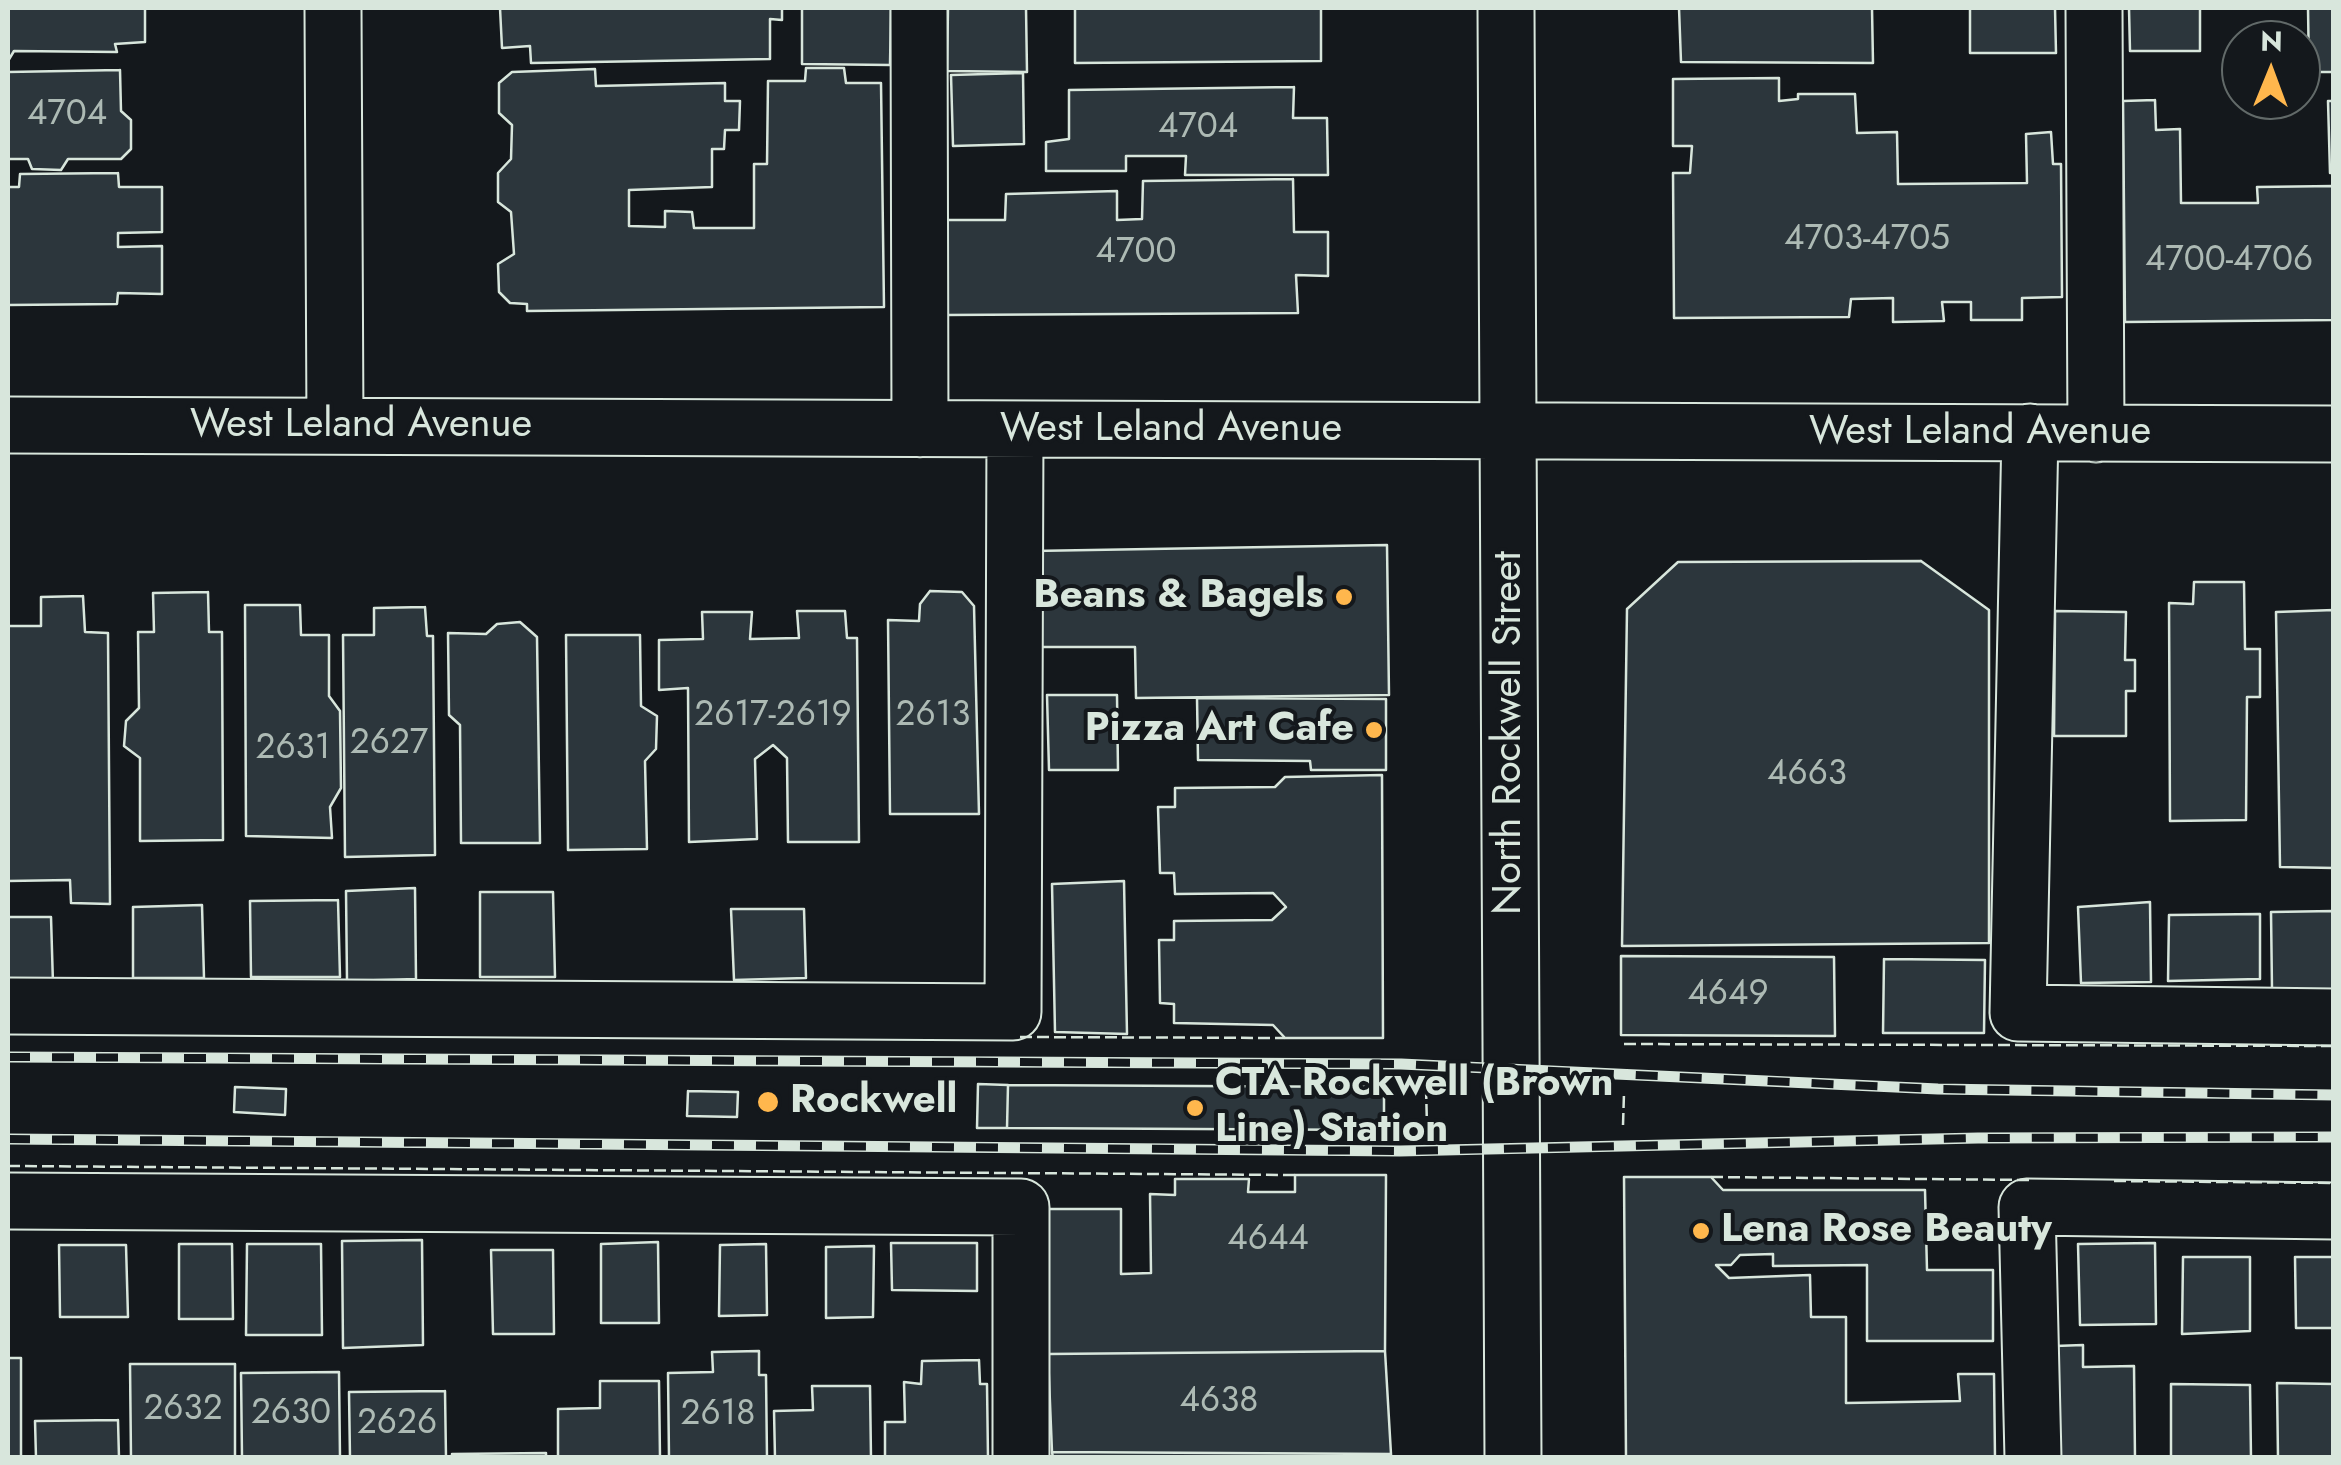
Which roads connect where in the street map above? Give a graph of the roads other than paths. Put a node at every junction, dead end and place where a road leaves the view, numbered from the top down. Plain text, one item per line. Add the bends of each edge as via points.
1 (332, 8) edge
2 (919, 8) edge
3 (1506, 8) edge
4 (2094, 8) edge
5 (8, 424) edge
6 (335, 426) junction
7 (920, 428) junction
8 (1015, 429) junction
9 (1508, 431) junction
10 (2030, 432) junction
11 (2096, 434) junction
12 (2334, 434) edge
13 (8, 1006) edge
14 (2334, 1017) edge
15 (8, 1201) edge
16 (2334, 1211) edge
17 (1021, 1458) edge
18 (1513, 1458) edge
19 (2032, 1458) edge

1 - 6 street
2 - 7 street
3 - 9 street, North Rockwell Street
4 - 11 street
5 - 6 street, West Leland Avenue
6 - 7 street, West Leland Avenue
7 - 8 street, West Leland Avenue
8 - 9 street, West Leland Avenue
8 - 13 street via 1013,1012
9 - 10 street, West Leland Avenue
9 - 18 street, North Rockwell Street
10 - 11 street, West Leland Avenue
10 - 14 street via 2018,1013
11 - 12 street, West Leland Avenue
15 - 17 street via 1021,1208
16 - 19 street via 2027,1207

